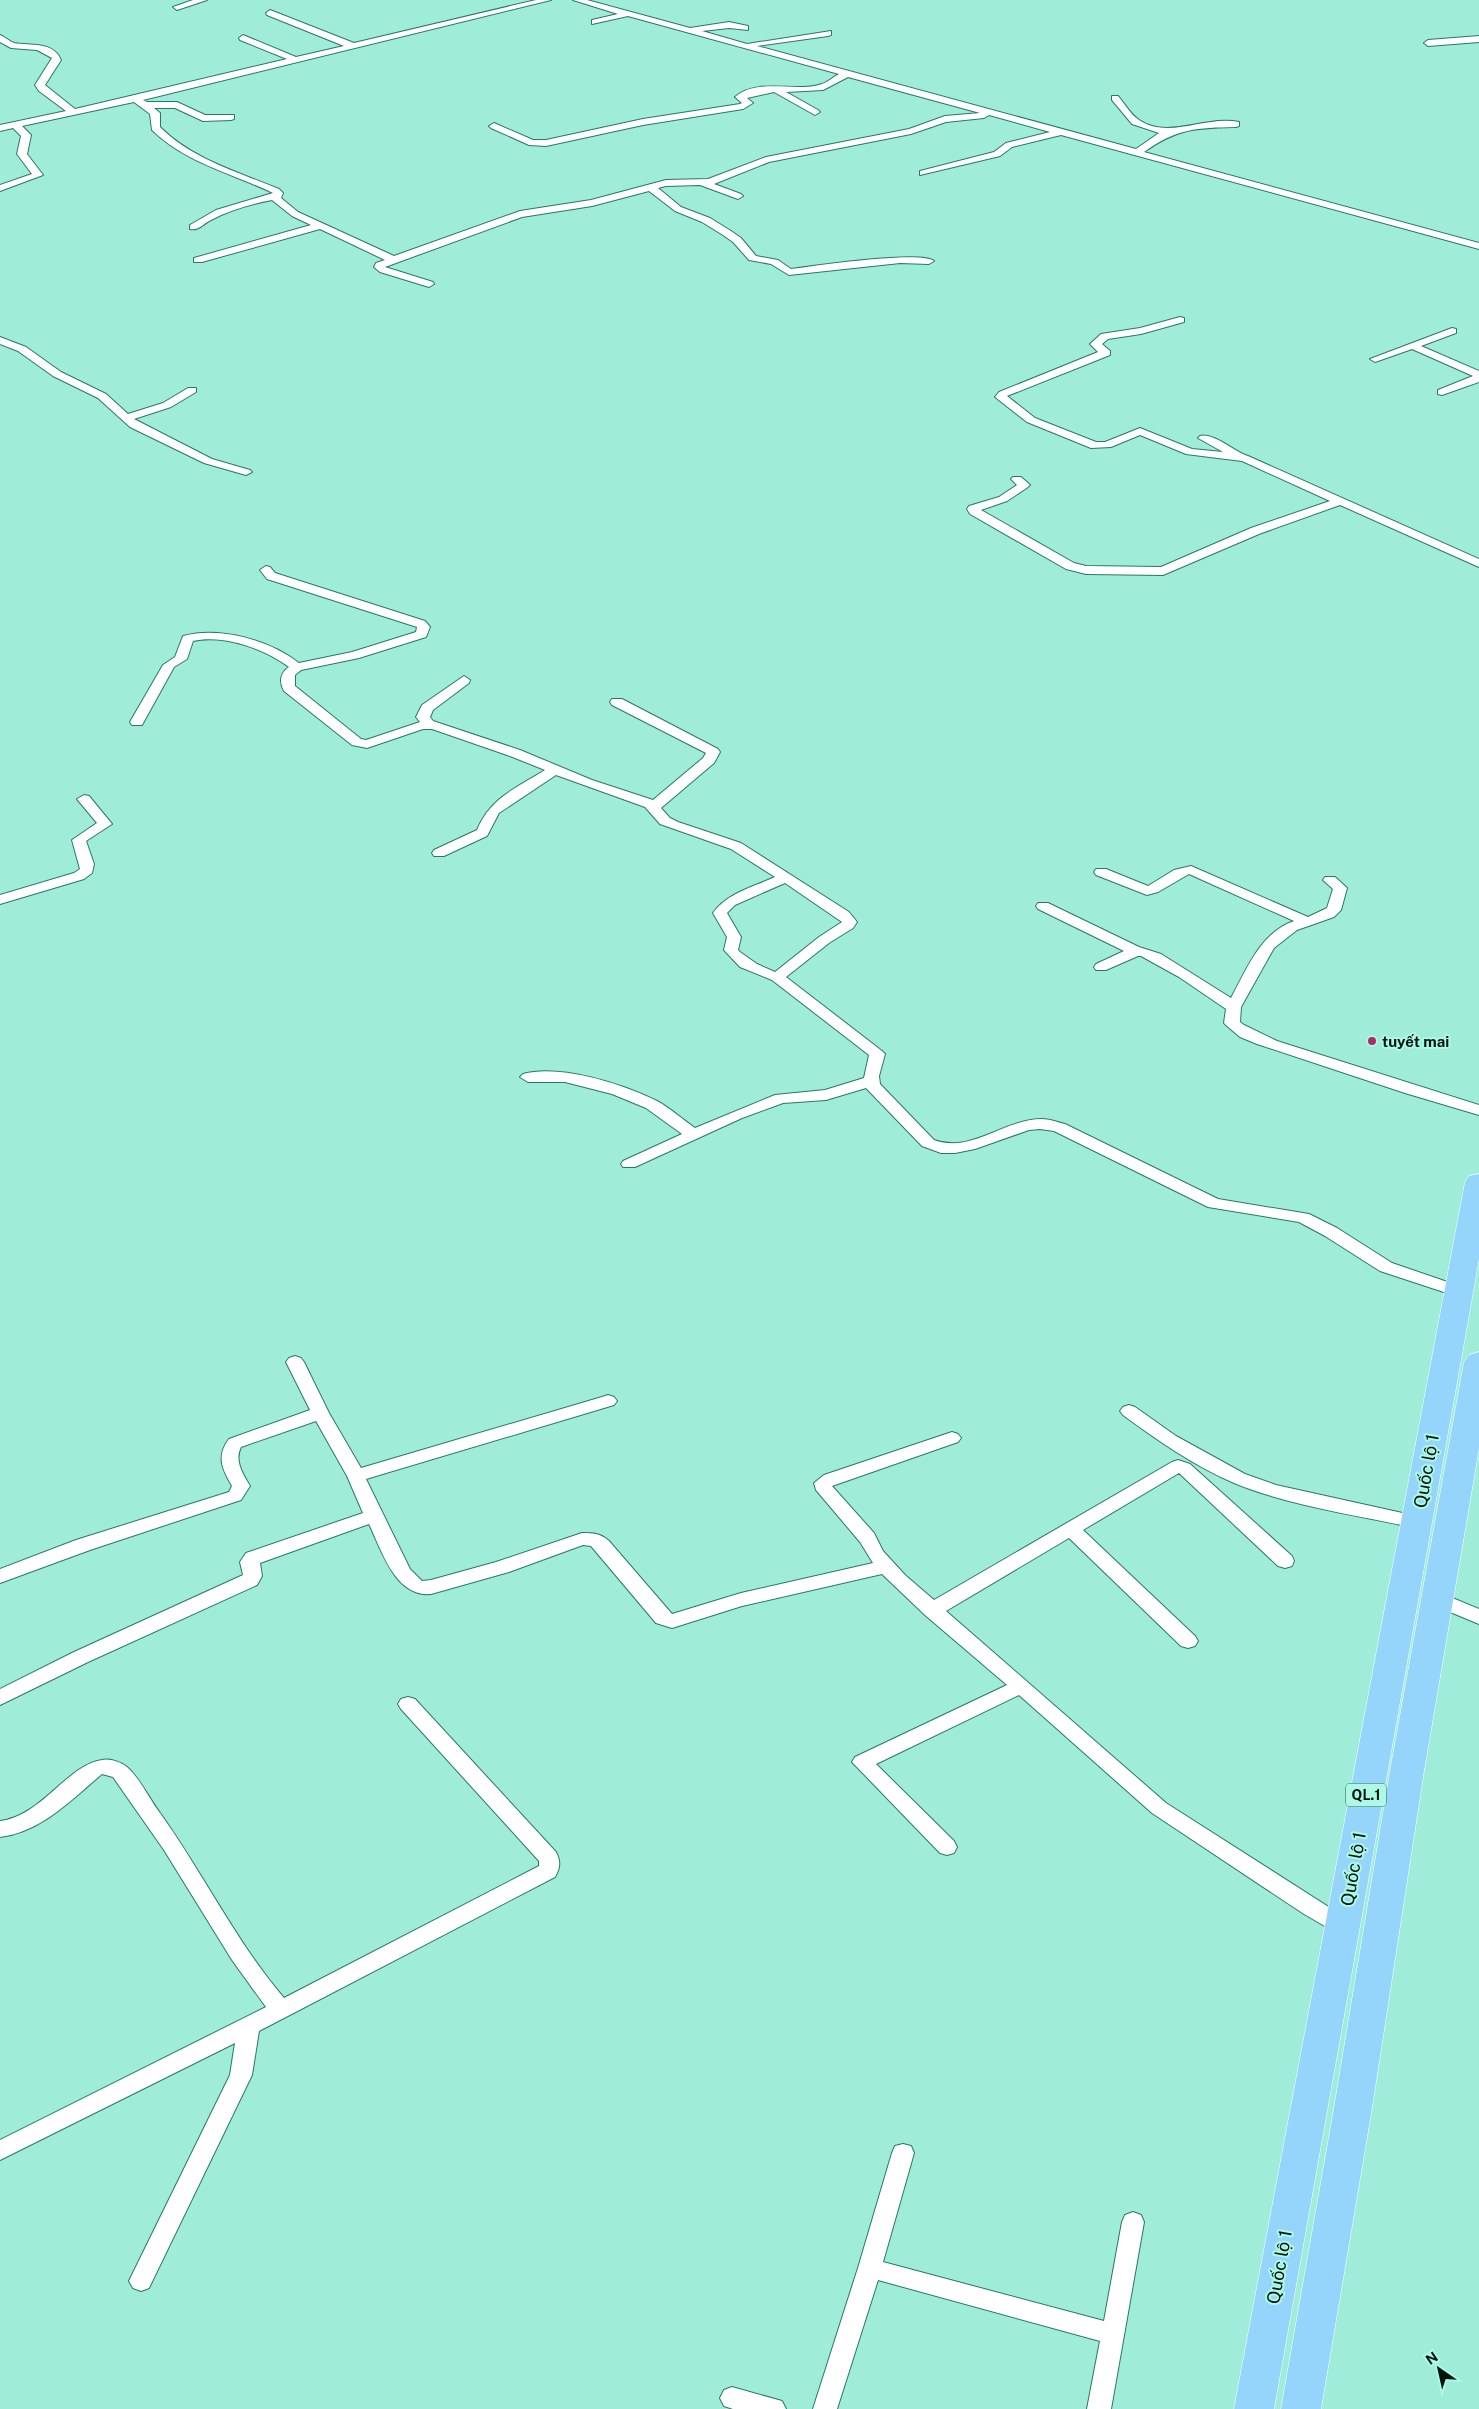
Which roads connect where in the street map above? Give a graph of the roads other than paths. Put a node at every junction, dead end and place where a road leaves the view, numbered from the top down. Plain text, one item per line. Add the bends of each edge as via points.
1 (203, 0) edge
2 (547, 0) edge
3 (577, 0) edge
4 (613, 0) edge
5 (593, 4) junction
6 (177, 6) dead end
7 (270, 12) dead end
8 (627, 14) junction
9 (595, 22) dead end
10 (744, 28) dead end
11 (686, 31) junction
12 (828, 33) dead end
13 (0, 38) edge
14 (243, 38) dead end
15 (1479, 39) edge
16 (1428, 43) dead end
17 (353, 46) junction
18 (742, 46) junction
19 (296, 60) junction
20 (847, 74) junction
21 (778, 91) junction
22 (135, 98) junction
23 (1115, 98) dead end
24 (145, 105) junction
25 (73, 112) junction
26 (815, 112) dead end
27 (996, 114) junction
28 (231, 117) dead end
29 (1236, 124) dead end
30 (15, 125) junction
31 (494, 126) dead end
32 (0, 128) edge
33 (1061, 132) junction
34 (1168, 133) junction
35 (1138, 152) junction
36 (1166, 160) junction
37 (1142, 166) dead end
38 (923, 173) dead end
39 (703, 183) junction
40 (650, 186) junction
41 (0, 188) edge
42 (276, 196) junction
43 (738, 196) dead end
44 (320, 226) junction
45 (194, 227) dead end
46 (1479, 246) edge
47 (392, 259) junction
48 (198, 260) dead end
49 (929, 261) dead end
50 (430, 284) dead end
51 (1180, 320) dead end
52 (1452, 331) dead end
53 (0, 340) edge
54 (1413, 346) junction
55 (1375, 359) dead end
56 (1479, 376) edge
57 (192, 390) dead end
58 (1442, 392) dead end
59 (135, 415) junction
60 (1204, 438) dead end
61 (1240, 457) junction
62 (246, 472) dead end
63 (1017, 479) dead end
64 (1340, 501) junction
65 (1479, 563) edge
66 (266, 570) dead end
67 (297, 667) junction
68 (464, 680) dead end
69 (617, 702) dead end
70 (138, 722) dead end
71 (428, 724) junction
72 (554, 770) junction
73 (84, 799) dead end
74 (653, 807) junction
75 (439, 853) dead end
76 (1101, 872) dead end
77 (785, 878) junction
78 (1330, 880) dead end
79 (0, 900) edge
80 (1043, 906) dead end
81 (1308, 922) junction
82 (1136, 951) junction
83 (1101, 967) dead end
84 (777, 977) junction
85 (1234, 1007) junction
86 (528, 1078) dead end
87 (871, 1081) junction
88 (1479, 1110) edge
89 (694, 1135) junction
90 (629, 1164) dead end
91 (1479, 1182) edge
92 (1459, 1292) junction
93 (295, 1362) dead end
94 (1477, 1383) edge
95 (608, 1401) dead end
96 (1129, 1411) dead end
97 (320, 1413) junction
98 (952, 1438) dead end
99 (356, 1476) junction
100 (374, 1516) junction
101 (1416, 1522) junction
102 (1072, 1530) junction
103 (1285, 1562) dead end
104 (885, 1567) junction
105 (0, 1576) edge
106 (1438, 1599) junction
107 (932, 1610) junction
108 (1479, 1617) edge
109 (1188, 1640) dead end
110 (1021, 1686) junction
111 (0, 1698) edge
112 (408, 1704) dead end
113 (0, 1829) edge
114 (947, 1847) dead end
115 (1342, 1926) junction
116 (284, 2008) junction
117 (249, 2026) junction
118 (0, 2151) edge
119 (902, 2153) dead end
120 (1133, 2222) dead end
121 (870, 2268) junction
122 (141, 2281) dead end
123 (1114, 2334) junction
124 (732, 2398) dead end
125 (774, 2409) edge
126 (825, 2409) edge
127 (1099, 2409) edge
128 (1254, 2409) edge
129 (1301, 2409) edge

1 - 6 street
2 - 17 street
3 - 5 street
4 - 5 street
5 - 8 street
7 - 17 street
8 - 9 street
8 - 11 street
10 - 11 street via 729,25
11 - 18 street
12 - 18 street
13 - 25 street via 11,45 39,47 56,57 40,84 42,89
14 - 19 street
15 - 16 street
17 - 19 street
18 - 20 street
19 - 22 street
20 - 21 street via 825,86
20 - 27 street
21 - 26 street
21 - 31 street via 741,96 748,103 743,106 643,122 540,144 532,144
22 - 24 street
22 - 25 street
23 - 34 street via 1135,122
24 - 28 street via 177,105 202,118
24 - 42 street via 155,113 156,128 177,146 206,162 276,191
25 - 30 street
27 - 33 street
27 - 39 street via 939,120 911,132 766,160
29 - 34 street via 1201,125
30 - 32 street
30 - 41 street via 26,135 22,154 38,175
33 - 35 street
33 - 38 street via 1009,145 997,154
34 - 35 street
35 - 36 street
36 - 37 street
36 - 46 street
39 - 40 street via 672,182
39 - 43 street
40 - 47 street via 592,203 520,214
40 - 49 street via 678,209 727,233 753,258 774,262 790,272 900,260
42 - 44 street via 295,214
42 - 45 street via 212,216 197,222
44 - 47 street
44 - 48 street
47 - 50 street via 379,267
51 - 61 street via 1141,331 1105,336 1095,344 1106,353 1002,397 1031,420 1095,446 1107,445 1140,431 1190,452
52 - 54 street
53 - 59 street via 22,349 57,374
54 - 55 street
54 - 56 street
56 - 58 street
57 - 59 street via 167,405
59 - 62 street via 134,425 208,461
60 - 61 street
61 - 64 street
63 - 64 street via 1024,485 1003,500 974,511 1070,566 1086,570 1162,572 1255,531
64 - 65 street
66 - 67 street via 271,576 424,627 422,634 355,655
67 - 70 street via 266,648 225,639 187,638 181,659 170,665
67 - 71 street via 289,673 289,688 360,744 374,743
68 - 71 street via 426,708 423,717
69 - 74 street via 713,752 709,760
71 - 72 street via 515,753
72 - 74 street
72 - 75 street via 499,806 489,815 482,833
73 - 79 street via 105,824 79,840 87,870 79,876
74 - 77 street via 668,823 736,846
76 - 81 street via 1147,891 1191,870
77 - 84 street via 850,922
77 - 84 street via 730,902 720,913 734,937 731,950 734,955
78 - 81 street via 1340,888 1334,910
80 - 82 street
81 - 85 street via 1292,927 1268,945
82 - 83 street
82 - 85 street via 1142,950 1166,962
84 - 87 street via 877,1054
85 - 88 street via 1232,1023 1245,1032 1401,1088
86 - 89 street via 566,1077 616,1092 652,1105
87 - 89 street via 826,1095 781,1098
87 - 92 street via 932,1146 973,1145 1036,1124 1059,1127 1214,1203 1303,1218 1386,1267
89 - 90 street
91 - 92 highway, Quốc lộ 1 / QL.1
92 - 101 highway, Quốc lộ 1 / QL.1
93 - 97 street
94 - 106 highway, Quốc lộ 1 / QL.1
95 - 99 street
96 - 101 street via 1170,1440 1238,1478 1273,1490
97 - 99 street
97 - 105 street via 236,1443 230,1449 229,1464 241,1486 228,1499 82,1545
98 - 104 street via 830,1479 822,1485 866,1538
99 - 100 street
100 - 104 street via 403,1573 412,1585 420,1588 466,1578 590,1538 602,1546 663,1618 672,1621 741,1600
100 - 111 street via 260,1555 249,1562 253,1576 250,1580
101 - 115 highway, Quốc lộ 1 / QL.1
102 - 103 street via 1178,1466 1184,1468
102 - 107 street
102 - 109 street
104 - 107 street
106 - 108 street
106 - 129 highway, Quốc lộ 1 / QL.1
107 - 110 street
110 - 114 street via 862,1762
110 - 115 street via 1159,1808
112 - 116 street via 549,1858 548,1871
113 - 116 street via 24,1823 95,1769 112,1766 120,1772 171,1844 239,1954 276,2004
115 - 128 highway, Quốc lộ 1 / QL.1
116 - 117 street
117 - 118 street
117 - 122 street via 240,2075
119 - 121 street
120 - 123 street
121 - 123 street
121 - 126 street
123 - 127 street
124 - 125 street

